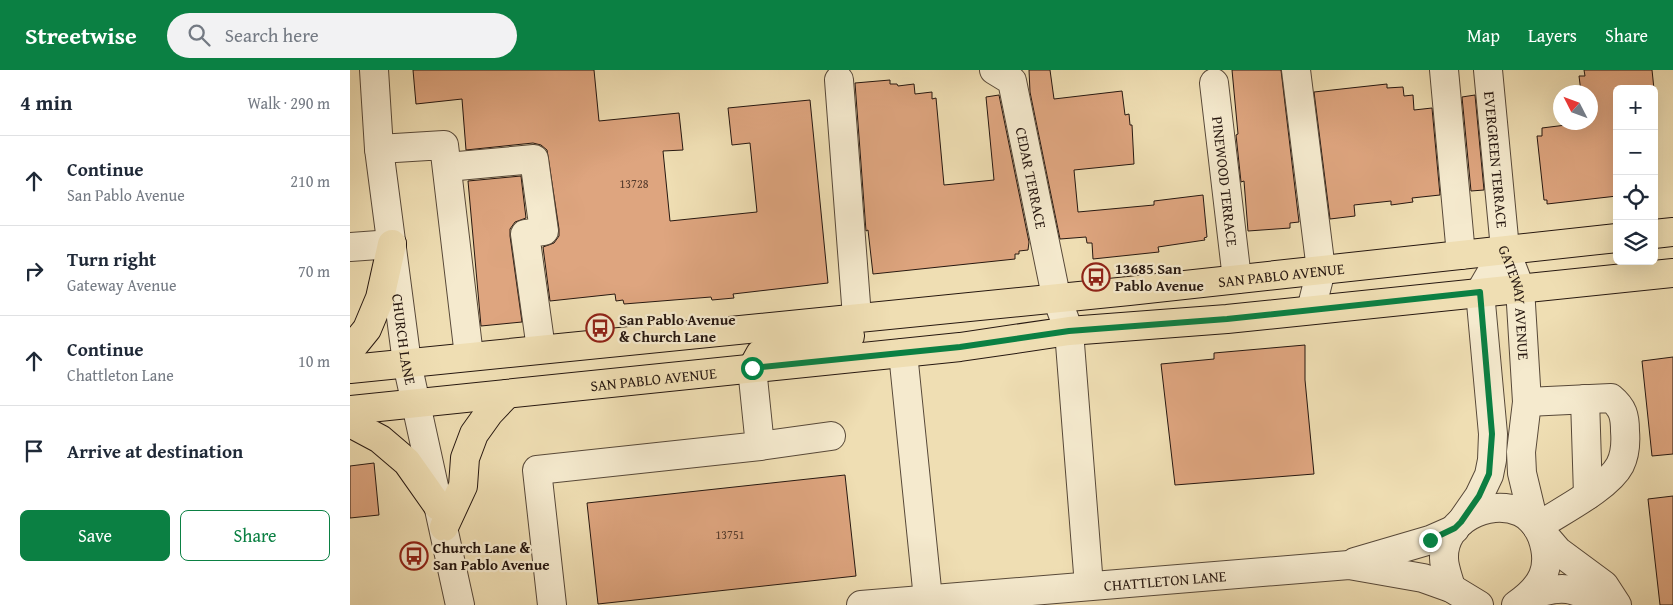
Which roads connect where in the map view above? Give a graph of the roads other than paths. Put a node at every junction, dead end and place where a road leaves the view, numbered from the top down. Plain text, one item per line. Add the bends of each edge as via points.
1 (374, 70) edge
2 (994, 70) edge
3 (1296, 70) edge
4 (1444, 70) edge
5 (1488, 70) edge
6 (839, 80) dead end
7 (1214, 83) dead end
8 (380, 149) junction
9 (447, 167) junction
10 (1673, 232) edge
11 (1658, 234) edge
12 (1613, 238) edge
13 (392, 244) junction
14 (350, 247) edge
15 (1505, 249) junction
16 (1461, 254) junction
17 (1321, 270) junction
18 (1673, 273) edge
19 (1237, 279) junction
20 (1520, 288) junction
21 (1480, 292) junction
22 (1056, 296) junction
23 (1311, 310) junction
24 (886, 314) junction
25 (857, 317) junction
26 (1069, 331) junction
27 (541, 349) junction
28 (350, 350) edge
29 (903, 352) junction
30 (469, 356) junction
31 (407, 363) junction
32 (350, 368) edge
33 (752, 368) junction
34 (507, 394) junction
35 (1585, 399) junction
36 (1527, 402) junction
37 (416, 404) junction
38 (350, 410) edge
39 (350, 423) edge
40 (831, 436) dead end
41 (760, 446) junction
42 (1588, 495) junction
43 (441, 516) junction
44 (1458, 525) junction
45 (1537, 526) junction
46 (1349, 565) junction
47 (1089, 586) junction
48 (1451, 588) junction
49 (928, 599) junction
50 (1522, 601) edge
51 (460, 605) edge
52 (552, 605) edge
53 (861, 605) edge
54 (1479, 605) edge
55 (1604, 605) edge
56 (1617, 605) edge

1 - 8 street, CHURCH LANE
2 - 22 street, CEDAR TERRACE via 1012,81
3 - 17 street
4 - 16 street
5 - 15 street, EVERGREEN TERRACE
6 - 25 street
7 - 19 street, PINEWOOD TERRACE
8 - 9 street via 444,145
8 - 13 street, CHURCH LANE
9 - 27 street via 534,159 544,231 525,234
9 - 30 street
10 - 11 main road
12 - 15 main road, SAN PABLO AVENUE
13 - 14 street
13 - 28 main road via 380,298 367,329
13 - 31 street, CHURCH LANE
15 - 16 main road, SAN PABLO AVENUE
15 - 20 street, GATEWAY AVENUE
15 - 21 street, GATEWAY AVENUE
16 - 17 main road, SAN PABLO AVENUE
17 - 19 main road, SAN PABLO AVENUE
17 - 23 street
18 - 20 main road, SAN PABLO AVENUE
19 - 22 main road, SAN PABLO AVENUE
20 - 21 main road, SAN PABLO AVENUE
20 - 36 street, GATEWAY AVENUE
21 - 23 main road, SAN PABLO AVENUE
21 - 44 street, GATEWAY AVENUE via 1492,460 1479,496
22 - 24 main road, SAN PABLO AVENUE
22 - 26 street, CEDAR TERRACE
23 - 26 main road, SAN PABLO AVENUE
24 - 25 main road, SAN PABLO AVENUE
24 - 33 main road via 877,326 862,334 793,343 760,354
25 - 27 main road, SAN PABLO AVENUE
26 - 29 main road, SAN PABLO AVENUE
26 - 47 street, CEDAR TERRACE
27 - 30 main road, SAN PABLO AVENUE
29 - 33 main road, SAN PABLO AVENUE
29 - 49 street
30 - 31 main road, SAN PABLO AVENUE
31 - 32 main road, SAN PABLO AVENUE
31 - 37 street, CHURCH LANE
33 - 34 main road, SAN PABLO AVENUE
33 - 41 street
34 - 37 main road, SAN PABLO AVENUE
34 - 43 main road via 474,434 465,458 463,486
35 - 36 street
35 - 42 street
35 - 42 street via 1611,398 1620,406 1625,418 1626,437 1620,465 1612,476
36 - 45 street, GATEWAY AVENUE via 1522,473
37 - 38 main road, SAN PABLO AVENUE
37 - 43 street, CHURCH LANE
39 - 43 main road via 380,440 407,462
40 - 41 street
41 - 52 street via 538,470
42 - 45 street
43 - 51 street, CHURCH LANE
44 - 45 street, CHATTLETON LANE via 1474,513 1503,507 1521,512
44 - 46 street, CHATTLETON LANE via 1430,540
44 - 48 street, GATEWAY AVENUE via 1448,539 1444,558
45 - 50 street via 1547,552 1547,566 1540,583
45 - 56 street, GATEWAY AVENUE via 1558,551 1604,585
46 - 47 street, CHATTLETON LANE
46 - 48 street, CHATTLETON LANE via 1424,578
47 - 49 street, CHATTLETON LANE
48 - 54 street, CHATTLETON LANE
49 - 53 street, CHATTLETON LANE
50 - 55 street via 1549,589 1564,587 1583,592

